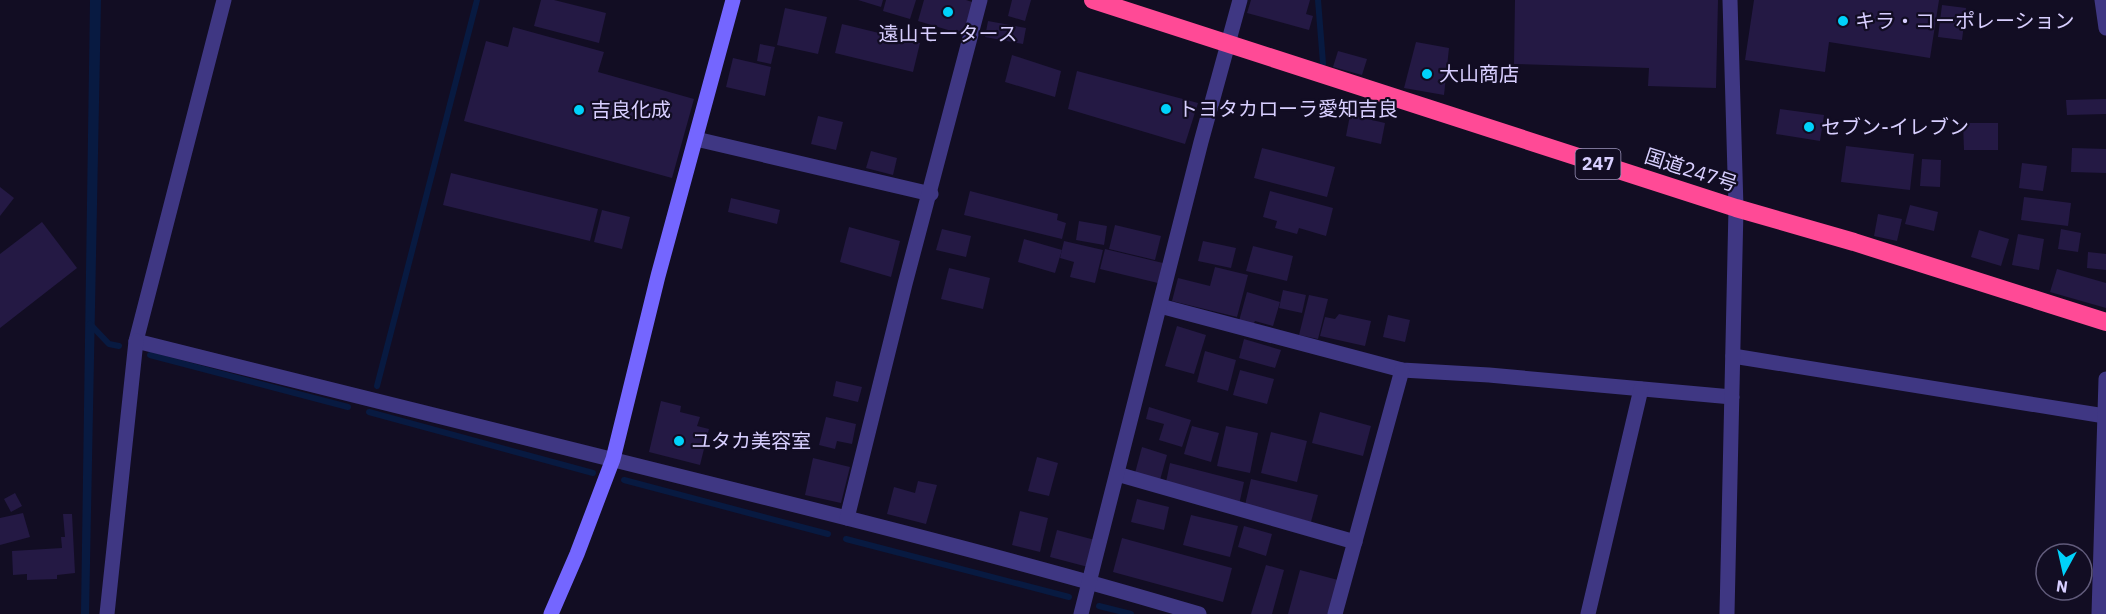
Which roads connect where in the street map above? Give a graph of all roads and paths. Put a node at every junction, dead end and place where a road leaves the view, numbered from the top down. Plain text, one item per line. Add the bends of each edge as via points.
1 (224, 0) edge
2 (734, 0) edge
3 (980, 0) edge
4 (1093, 0) edge
5 (1240, 0) edge
6 (1731, 0) edge
7 (2102, 0) edge
8 (2106, 28) edge
9 (1227, 44) junction
10 (696, 139) junction
11 (930, 194) junction
12 (1736, 208) junction
13 (1160, 306) junction
14 (2106, 322) edge
15 (136, 341) junction
16 (1733, 356) junction
17 (1402, 370) junction
18 (2106, 379) edge
19 (1641, 389) junction
20 (1732, 397) junction
21 (2105, 416) edge
22 (2105, 455) edge
23 (613, 459) junction
24 (1117, 474) junction
25 (846, 518) junction
26 (1354, 542) junction
27 (1089, 581) junction
28 (107, 614) edge
29 (551, 614) edge
30 (1081, 614) edge
31 (1198, 614) edge
32 (1335, 614) edge
33 (1588, 614) edge
34 (1727, 614) edge
35 (2099, 614) edge

1 - 15 street
2 - 10 street
3 - 11 street
4 - 9 highway, 国道247号 / 247
5 - 9 street
6 - 12 street
7 - 8 street
9 - 12 highway, 国道247号 / 247
9 - 13 street
10 - 11 street
10 - 23 street
11 - 25 street
12 - 14 highway, 国道247号 / 247
12 - 16 street
13 - 17 street
13 - 24 street
15 - 23 street
15 - 28 street
16 - 20 street
16 - 21 street
17 - 19 street
17 - 26 street
18 - 21 street
19 - 20 street
19 - 33 street
20 - 34 street
21 - 22 street
22 - 35 street
23 - 25 street
23 - 29 street
24 - 26 street
24 - 27 street
25 - 27 street
26 - 32 street
27 - 30 street
27 - 31 street

